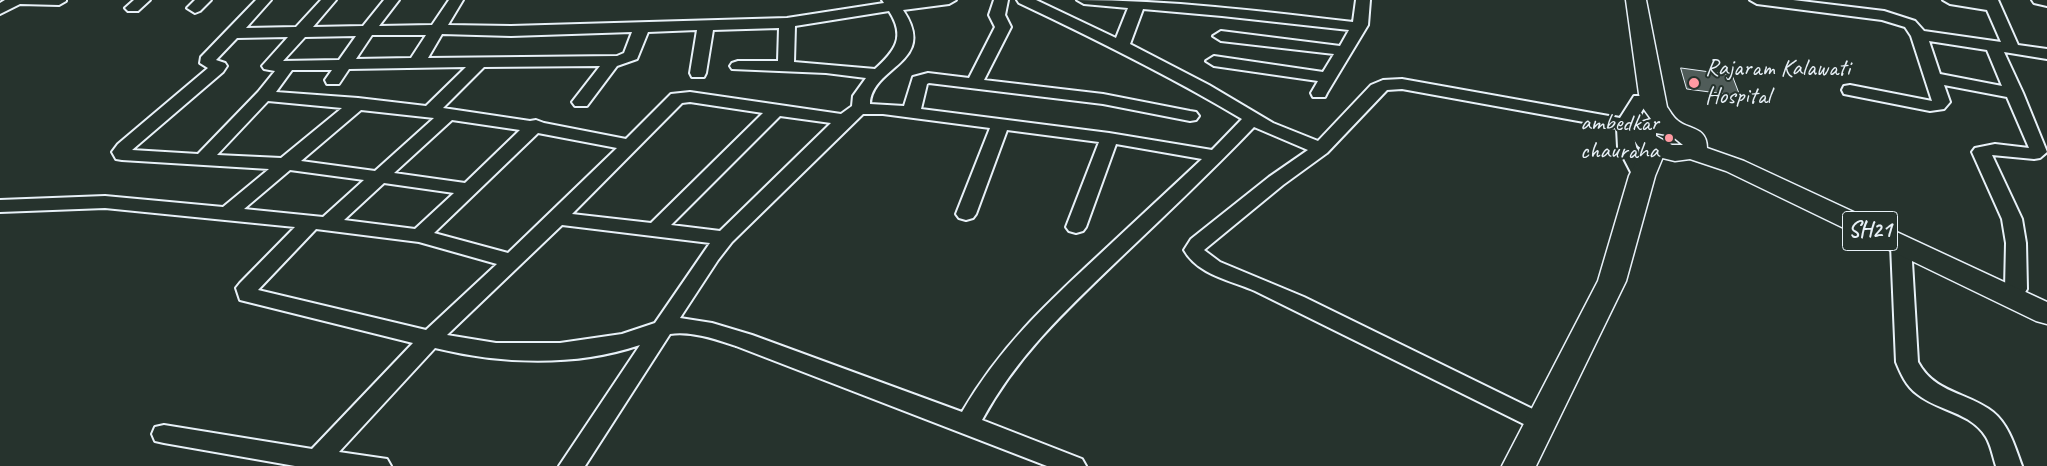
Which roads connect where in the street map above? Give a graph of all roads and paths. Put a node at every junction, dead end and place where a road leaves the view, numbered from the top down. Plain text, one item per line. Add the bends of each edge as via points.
1 (16, 0) edge
2 (24, 0) edge
3 (264, 0) edge
4 (329, 0) edge
5 (392, 0) edge
6 (456, 0) edge
7 (949, 0) edge
8 (1001, 0) edge
9 (1024, 0) edge
10 (1084, 0) edge
11 (1363, 0) edge
12 (1626, 0) edge
13 (1636, 0) edge
14 (1757, 0) edge
15 (1950, 0) edge
16 (2039, 0) edge
17 (59, 1) edge
18 (2047, 2) edge
19 (892, 3) edge
20 (1992, 3) edge
21 (1137, 4) junction
22 (1223, 5) edge
23 (1820, 5) edge
24 (0, 9) edge
25 (787, 23) junction
26 (706, 26) junction
27 (642, 27) junction
28 (1359, 27) junction
29 (585, 29) junction
30 (369, 30) junction
31 (437, 30) junction
32 (300, 31) junction
33 (527, 31) junction
34 (234, 33) junction
35 (1919, 35) junction
36 (1221, 36) junction
37 (1121, 46) junction
38 (2002, 47) junction
39 (1345, 51) junction
40 (2047, 54) edge
41 (1214, 61) junction
42 (417, 62) junction
43 (480, 62) junction
44 (506, 62) junction
45 (569, 62) junction
46 (612, 62) junction
47 (344, 64) junction
48 (738, 66) dead end
49 (786, 66) junction
50 (286, 67) junction
51 (698, 73) dead end
52 (878, 75) junction
53 (1329, 78) junction
54 (1933, 78) junction
55 (333, 80) dead end
56 (975, 82) junction
57 (1202, 89) junction
58 (1850, 90) dead end
59 (1319, 93) dead end
60 (2015, 93) junction
61 (264, 96) junction
62 (581, 102) dead end
63 (358, 103) junction
64 (861, 109) junction
65 (776, 110) junction
66 (430, 112) junction
67 (911, 113) junction
68 (448, 114) junction
69 (1190, 116) dead end
70 (1252, 118) junction
71 (844, 120) junction
72 (536, 125) junction
73 (1000, 125) junction
74 (1649, 132) junction
75 (1108, 138) junction
76 (2042, 141) edge
77 (628, 145) junction
78 (1694, 146) junction
79 (1321, 149) junction
80 (1216, 156) junction
81 (204, 158) junction
82 (283, 164) junction
83 (381, 176) junction
84 (470, 189) junction
85 (0, 206) edge
86 (227, 214) junction
87 (966, 214) dead end
88 (557, 218) junction
89 (319, 223) junction
90 (1076, 227) dead end
91 (657, 228) junction
92 (420, 236) junction
93 (725, 238) junction
94 (1901, 245) junction
95 (512, 261) junction
96 (2016, 289) junction
97 (2047, 304) edge
98 (2047, 314) edge
99 (665, 327) junction
100 (430, 339) junction
101 (969, 422) junction
102 (1540, 423) junction
103 (164, 434) dead end
104 (276, 460) edge
105 (317, 460) junction
106 (378, 466) edge
107 (572, 466) edge
108 (1073, 466) edge
109 (1519, 466) edge
110 (2009, 466) edge

1 - 24 street
2 - 17 street
3 - 34 street
4 - 32 street
5 - 30 street
6 - 31 street
7 - 19 street
8 - 56 street via 997,14 1003,27
9 - 37 street
10 - 21 street
11 - 28 street
12 - 74 main road via 1640,100
13 - 74 main road via 1656,108
14 - 23 street
15 - 20 street
16 - 18 street
19 - 25 street
19 - 52 street via 906,32 906,42 899,55
20 - 38 street
21 - 22 street
21 - 37 street
22 - 28 street
22 - 36 street
23 - 35 street via 1894,18 1910,24
25 - 26 street
25 - 49 street
26 - 27 street
26 - 51 street
27 - 29 street
27 - 46 street via 631,56
28 - 39 street
29 - 33 street
29 - 45 street
30 - 31 street
30 - 32 street
30 - 47 street
31 - 33 street
31 - 42 street
32 - 34 street
32 - 50 street via 270,66
33 - 44 street
34 - 81 street via 207,60 219,66 217,69 121,152
35 - 38 street
35 - 54 street
36 - 39 street
36 - 41 street
37 - 57 street
38 - 40 street
38 - 60 street
39 - 53 street
41 - 53 street
41 - 57 street via 1213,72
42 - 43 street
42 - 47 street
43 - 44 street
43 - 66 street
44 - 45 street
45 - 46 street
46 - 62 street
47 - 50 street
47 - 55 street
48 - 49 street
49 - 52 street
50 - 61 street
52 - 64 street via 861,98
53 - 59 street
54 - 58 street via 1941,102 1938,105
54 - 60 street
56 - 67 street via 919,81
56 - 69 street via 1103,99
57 - 70 street
60 - 76 street
61 - 63 street
61 - 81 street
63 - 66 street
63 - 82 street
64 - 67 street
64 - 71 street
65 - 71 street
65 - 77 street via 690,97 676,98
65 - 91 street
66 - 68 street
67 - 73 street
68 - 72 street
68 - 83 street
70 - 79 street
70 - 80 street
71 - 93 street
72 - 77 street
72 - 84 street
73 - 75 street
73 - 87 street
74 - 78 main road, SH21 via 1685,132
74 - 79 street via 1392,84 1377,89
74 - 102 main road via 1642,176 1612,281
75 - 80 street
75 - 90 street
76 - 96 street via 2034,154 1995,149 1980,152 2012,219 2016,243
77 - 88 street
78 - 94 main road, SH21
78 - 96 main road, SH21
79 - 102 street via 1198,244 1195,255 1201,261 1245,278 1428,365
80 - 101 street via 1042,320 1009,358
81 - 82 street
82 - 83 street
82 - 86 street
83 - 84 street
83 - 89 street
84 - 92 street
85 - 86 street via 105,202
86 - 89 street
88 - 91 street
88 - 95 street
89 - 92 street
89 - 100 street via 254,280 247,288 248,295
91 - 93 street
92 - 95 street
93 - 99 street
94 - 98 main road, SH21
94 - 110 street via 1906,362 1911,375 1935,396 1986,420 1994,430
95 - 100 street
96 - 97 main road, SH21
99 - 100 street via 624,342 525,353 487,351
99 - 101 street via 696,328 741,341
99 - 107 street
100 - 105 street
101 - 108 street
102 - 109 main road
103 - 104 street
104 - 105 street
105 - 106 street

